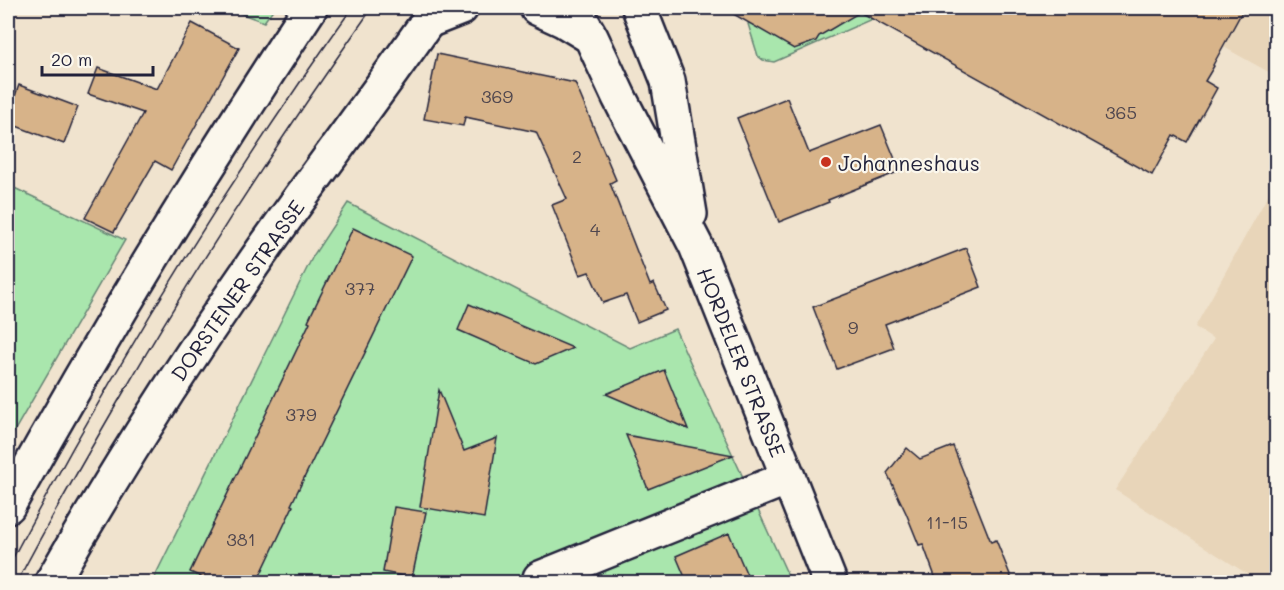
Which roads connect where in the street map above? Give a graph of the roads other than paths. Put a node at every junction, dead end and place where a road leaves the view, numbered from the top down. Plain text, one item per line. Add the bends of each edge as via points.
1 (310, 8) edge
2 (461, 8) edge
3 (537, 8) edge
4 (574, 8) edge
5 (639, 8) edge
6 (433, 14) edge
7 (591, 37) junction
8 (696, 246) junction
9 (788, 478) junction
10 (8, 506) edge
11 (540, 578) dead end
12 (52, 582) edge
13 (830, 582) edge

1 - 10 street via 175,219
2 - 6 street
3 - 7 street
4 - 7 street, HORDELER STRASSE
5 - 8 street, HORDELER STRASSE via 668,81
6 - 12 street, DORSTENER STRASSE via 156,408
7 - 8 street, HORDELER STRASSE
8 - 9 street, HORDELER STRASSE
9 - 11 street, HORDELER STRASSE
9 - 13 street, HORDELER STRASSE

